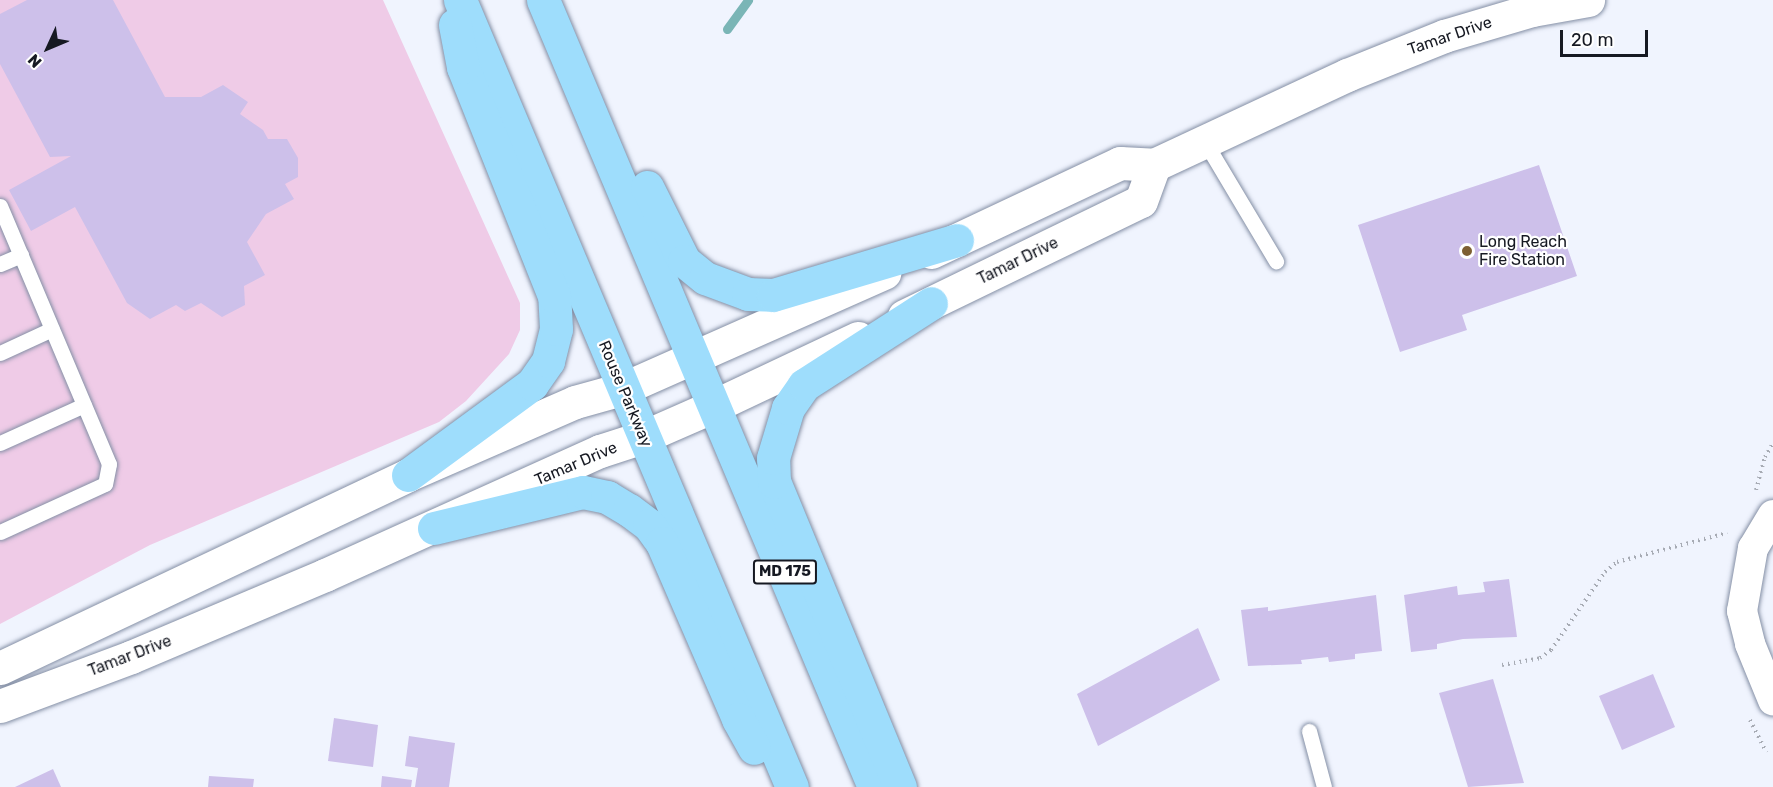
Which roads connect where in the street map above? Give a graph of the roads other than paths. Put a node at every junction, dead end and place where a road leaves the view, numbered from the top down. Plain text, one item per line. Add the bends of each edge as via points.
1 (450, 0) edge
2 (460, 0) edge
3 (543, 0) edge
4 (565, 0) edge
5 (1588, 0) edge
6 (1204, 142) junction
7 (1154, 165) junction
8 (0, 206) edge
9 (957, 240) junction
10 (21, 255) junction
11 (1276, 261) dead end
12 (0, 264) edge
13 (931, 303) junction
14 (52, 329) junction
15 (0, 353) edge
16 (694, 357) junction
17 (622, 389) junction
18 (84, 405) junction
19 (716, 405) junction
20 (643, 437) junction
21 (0, 442) edge
22 (408, 475) junction
23 (1763, 508) edge
24 (434, 528) junction
25 (0, 532) edge
26 (0, 668) edge
27 (1773, 700) edge
28 (0, 706) edge
29 (1309, 731) dead end
30 (776, 787) edge
31 (792, 787) edge
32 (874, 787) edge
33 (900, 787) edge
34 (1324, 787) edge

1 - 22 main road via 463,67 554,296 556,329 548,361 532,384
2 - 17 main road, Rouse Parkway
3 - 16 main road, MD 175
4 - 9 main road via 669,237 684,261 705,278 748,294 773,295
5 - 6 street, Tamar Drive via 1532,10 1444,36 1347,75
6 - 7 street, Tamar Drive
6 - 11 lane
7 - 9 street, Tamar Drive via 1120,163
7 - 13 street, Tamar Drive via 1141,201
8 - 10 lane
9 - 16 street, Tamar Drive
10 - 12 lane
10 - 14 lane
13 - 19 street, Tamar Drive
13 - 33 main road via 804,385 788,408 773,458 774,482
14 - 15 lane
14 - 18 lane
16 - 17 street, Tamar Drive
16 - 19 main road, MD 175
17 - 20 main road, Rouse Parkway
17 - 22 street, Tamar Drive via 574,402
18 - 21 lane
18 - 25 lane via 109,464 105,484
19 - 20 street, Tamar Drive
19 - 32 main road, MD 175
20 - 24 street, Tamar Drive via 600,451
20 - 31 main road, Rouse Parkway
22 - 26 street, Tamar Drive
23 - 27 street via 1742,611 1750,644
24 - 28 street, Tamar Drive via 131,657
24 - 30 main road via 583,492 607,497 636,515 662,543 738,719
29 - 34 lane

